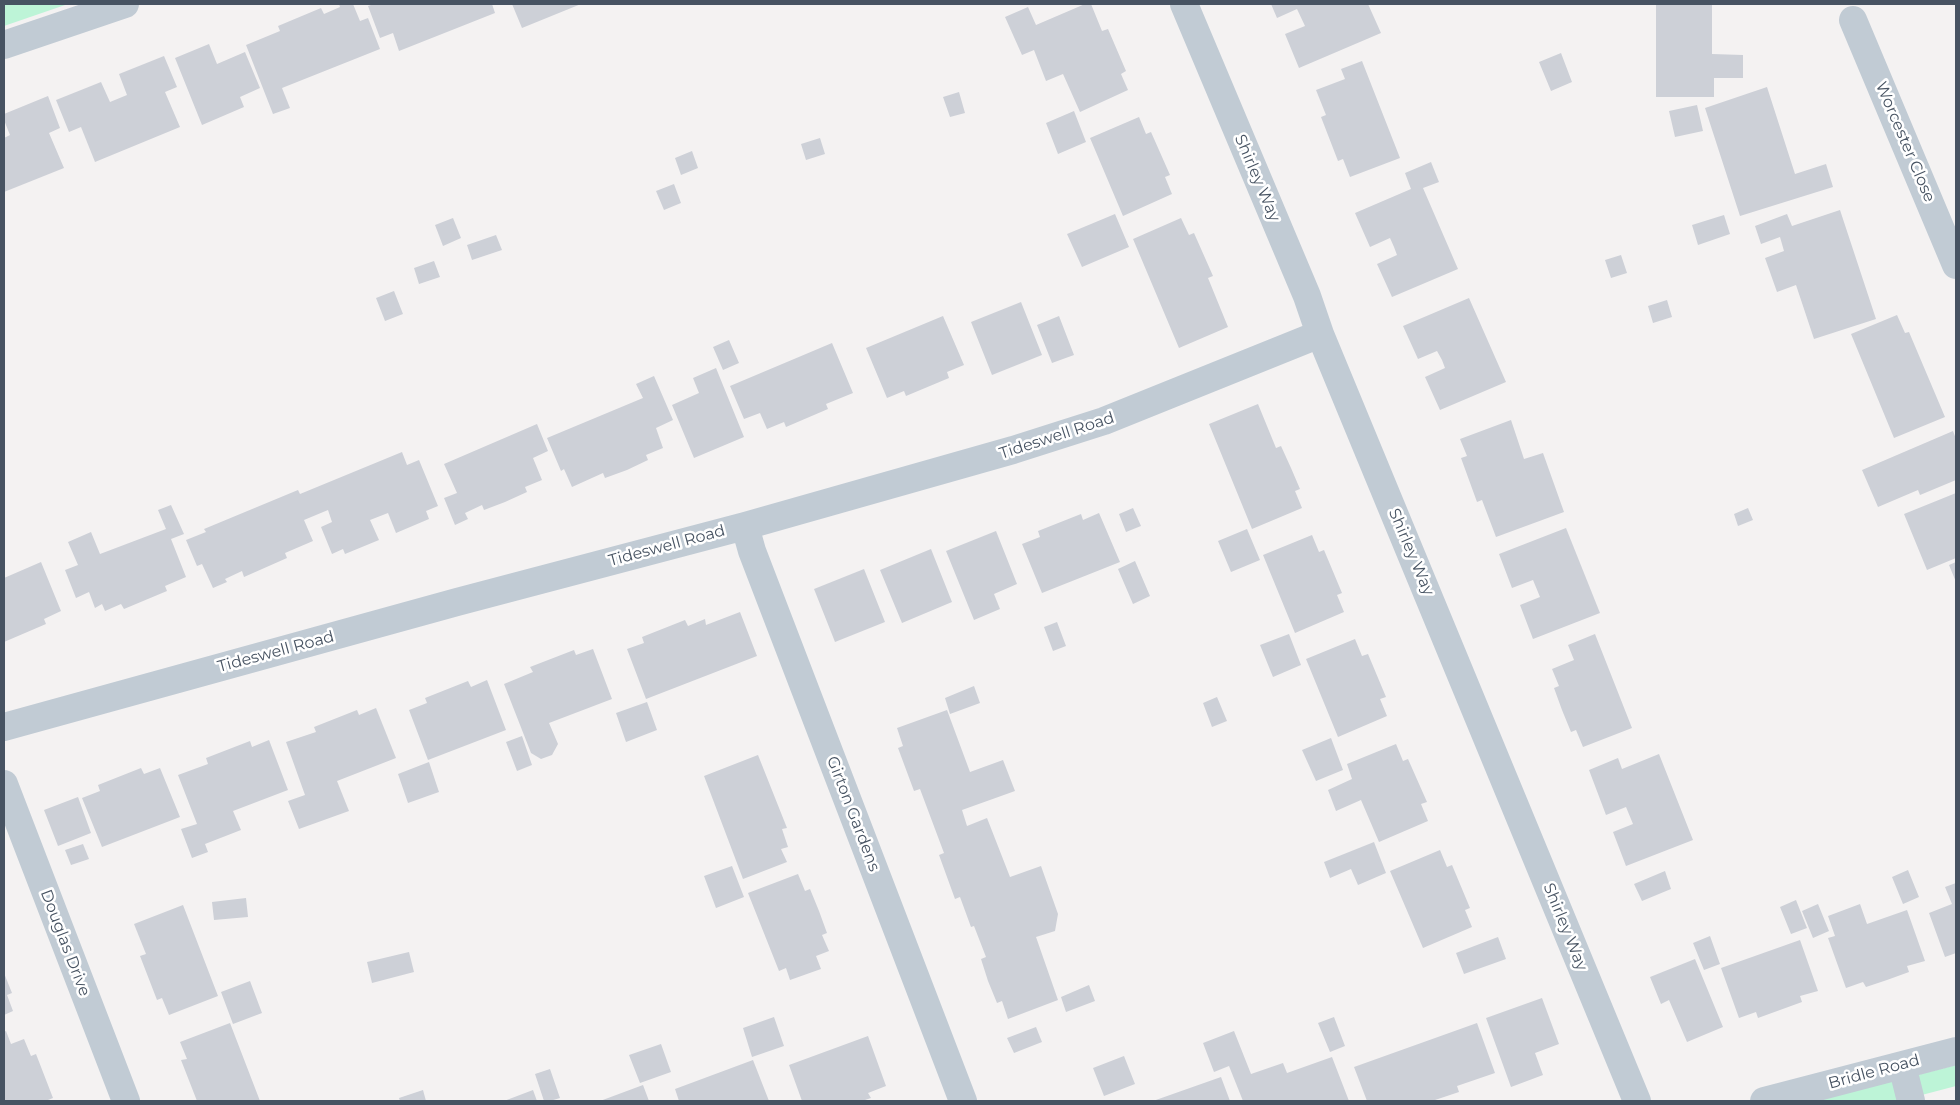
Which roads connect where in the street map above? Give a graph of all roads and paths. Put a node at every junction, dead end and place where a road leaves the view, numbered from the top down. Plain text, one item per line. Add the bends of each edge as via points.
1 (125, 4) edge
2 (1184, 4) edge
3 (1854, 20) dead end
4 (4, 45) edge
5 (1956, 265) edge
6 (1320, 334) junction
7 (745, 526) junction
8 (4, 727) edge
9 (4, 784) edge
10 (1956, 1051) edge
11 (1902, 1065) junction
12 (126, 1101) edge
13 (963, 1101) edge
14 (1637, 1101) edge
15 (1764, 1101) edge
16 (1911, 1101) edge

1 - 4 street
2 - 6 street, Shirley Way
3 - 5 street, Worcester Close
6 - 7 street, Tideswell Road via 1104,421
6 - 14 street, Shirley Way
7 - 8 street, Tideswell Road
7 - 13 street, Girton Gardens via 755,560
9 - 12 street, Douglas Drive
10 - 11 street, Bridle Road
11 - 15 street, Bridle Road
11 - 16 street

